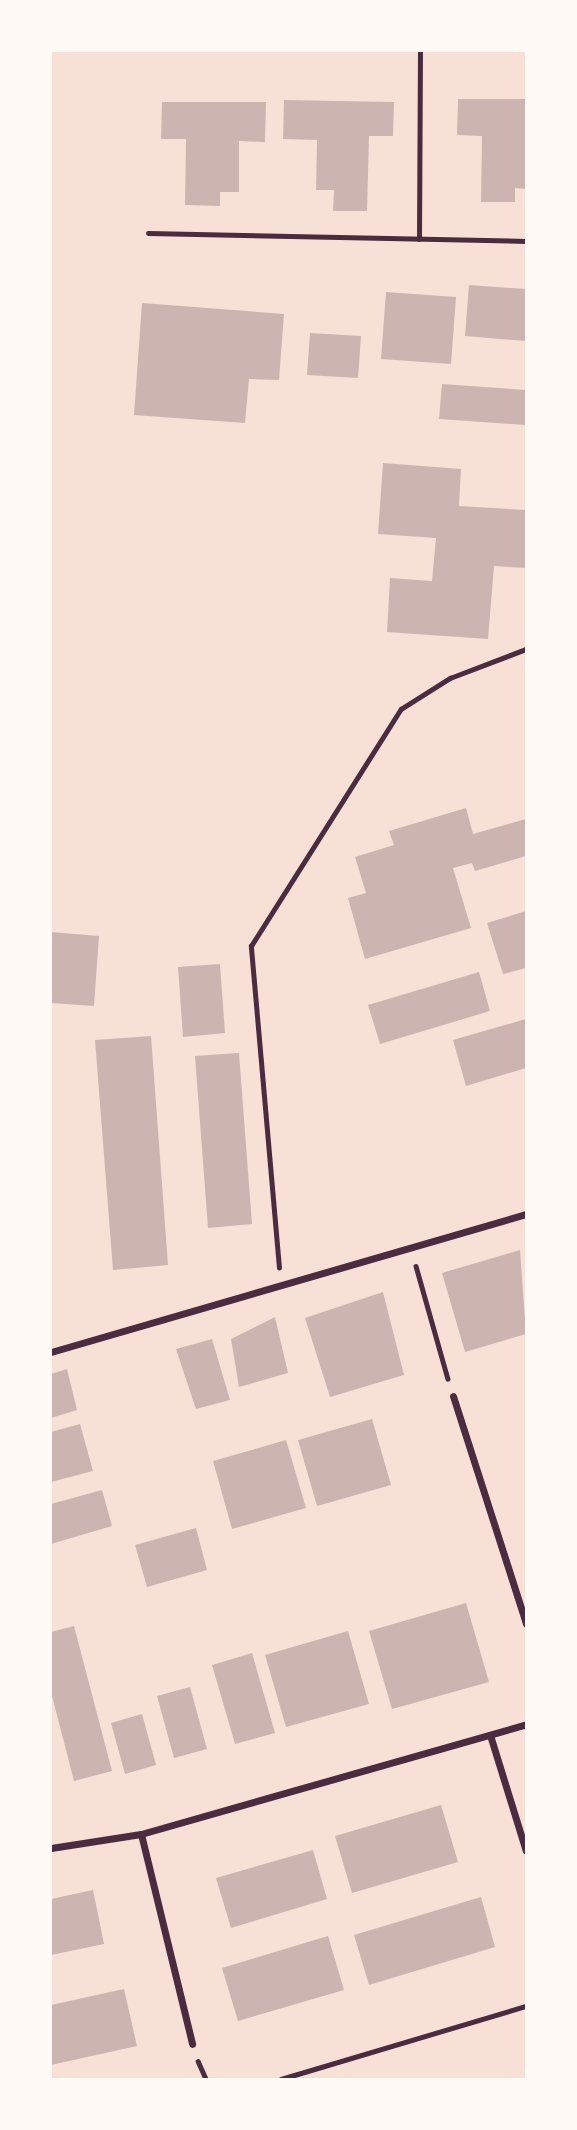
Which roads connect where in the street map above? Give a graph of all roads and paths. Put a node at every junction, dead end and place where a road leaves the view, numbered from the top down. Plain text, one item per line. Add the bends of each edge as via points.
1 (421, 51) edge
2 (148, 233) dead end
3 (419, 239) junction
4 (526, 241) edge
5 (526, 649) edge
6 (526, 1214) edge
7 (412, 1250) junction
8 (281, 1290) junction
9 (51, 1352) edge
10 (453, 1396) joint
11 (526, 1624) edge
12 (526, 1724) edge
13 (490, 1735) junction
14 (141, 1834) junction
15 (51, 1848) edge
16 (526, 1852) edge
17 (526, 2006) edge
18 (192, 2044) dead end
19 (281, 2079) edge

1 - 3 lane
2 - 3 lane
3 - 4 lane
5 - 8 path via 450,678 401,709 251,946
6 - 7 street
7 - 8 street
7 - 10 path
8 - 9 street
10 - 11 street
12 - 13 street
13 - 14 street
13 - 16 street
14 - 15 street
14 - 18 street
17 - 19 path

